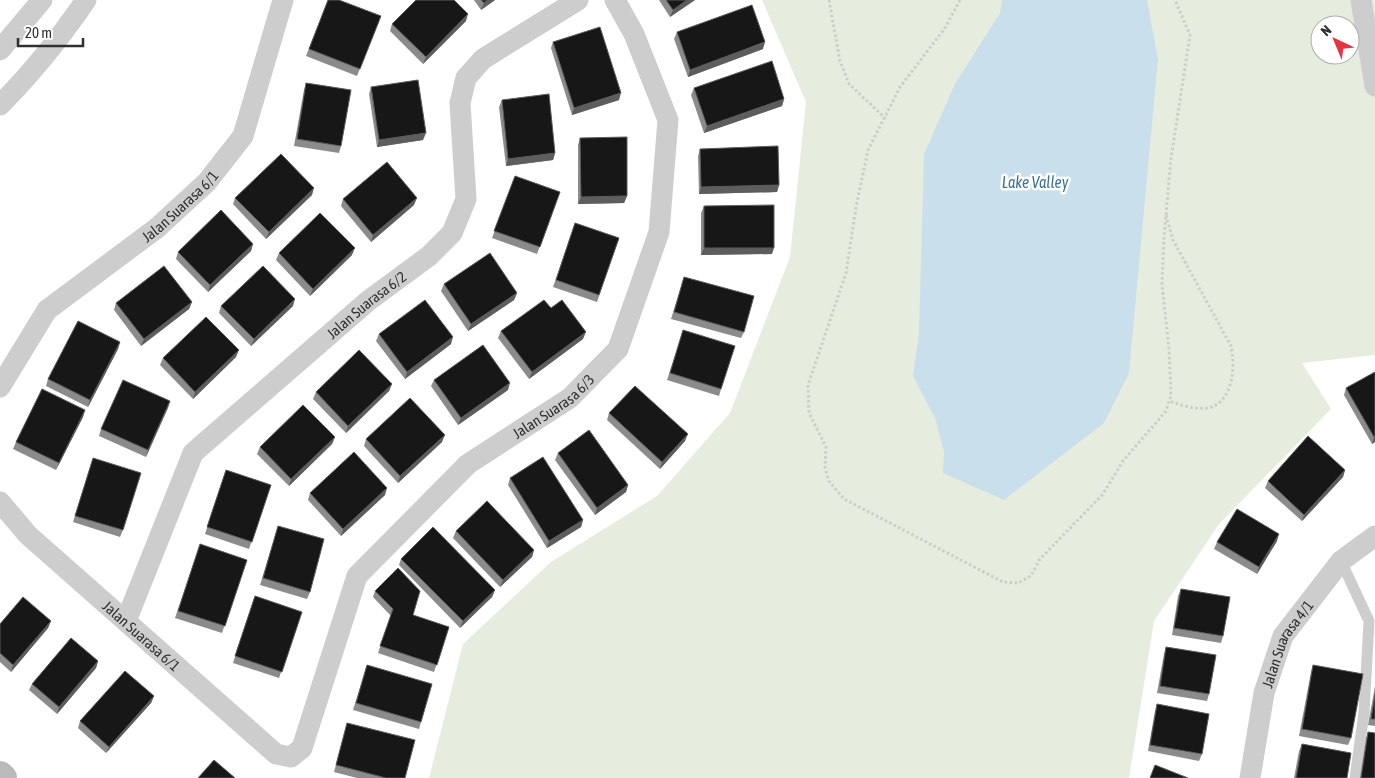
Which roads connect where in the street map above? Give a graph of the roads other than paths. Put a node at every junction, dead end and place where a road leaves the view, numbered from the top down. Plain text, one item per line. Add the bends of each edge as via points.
1 (42, 0) edge
2 (86, 0) edge
3 (283, 0) edge
4 (578, 0) edge
5 (615, 0) edge
6 (1361, 0) edge
7 (0, 50) edge
8 (1375, 86) edge
9 (0, 105) edge
10 (5, 363) edge
11 (0, 387) edge
12 (0, 502) edge
13 (1375, 536) edge
14 (1341, 561) junction
15 (126, 620) junction
16 (291, 757) joint
17 (0, 775) edge
18 (3, 778) edge
19 (1250, 778) edge
20 (1355, 778) edge

1 - 7 street
2 - 9 street
3 - 10 street, Jalan Suarasa 6/1 via 243,136 207,182 157,228 47,310
4 - 15 street, Jalan Suarasa 6/2 via 483,59 466,78 460,103 466,199 452,233 429,256 368,301 193,453
5 - 16 street, Jalan Suarasa 6/3 via 634,34 668,120 659,232 618,349 570,398 468,464 358,576 302,748
6 - 8 street
10 - 11 street, Jalan Suarasa 6/1
12 - 15 street, Jalan Suarasa 6/1 via 28,535
13 - 14 street, Jalan Suarasa 4/1
14 - 19 street, Jalan Suarasa 4/1 via 1283,636 1264,693
14 - 20 lane via 1369,620 1364,713
15 - 16 street, Jalan Suarasa 6/1 via 276,754
17 - 18 main road

